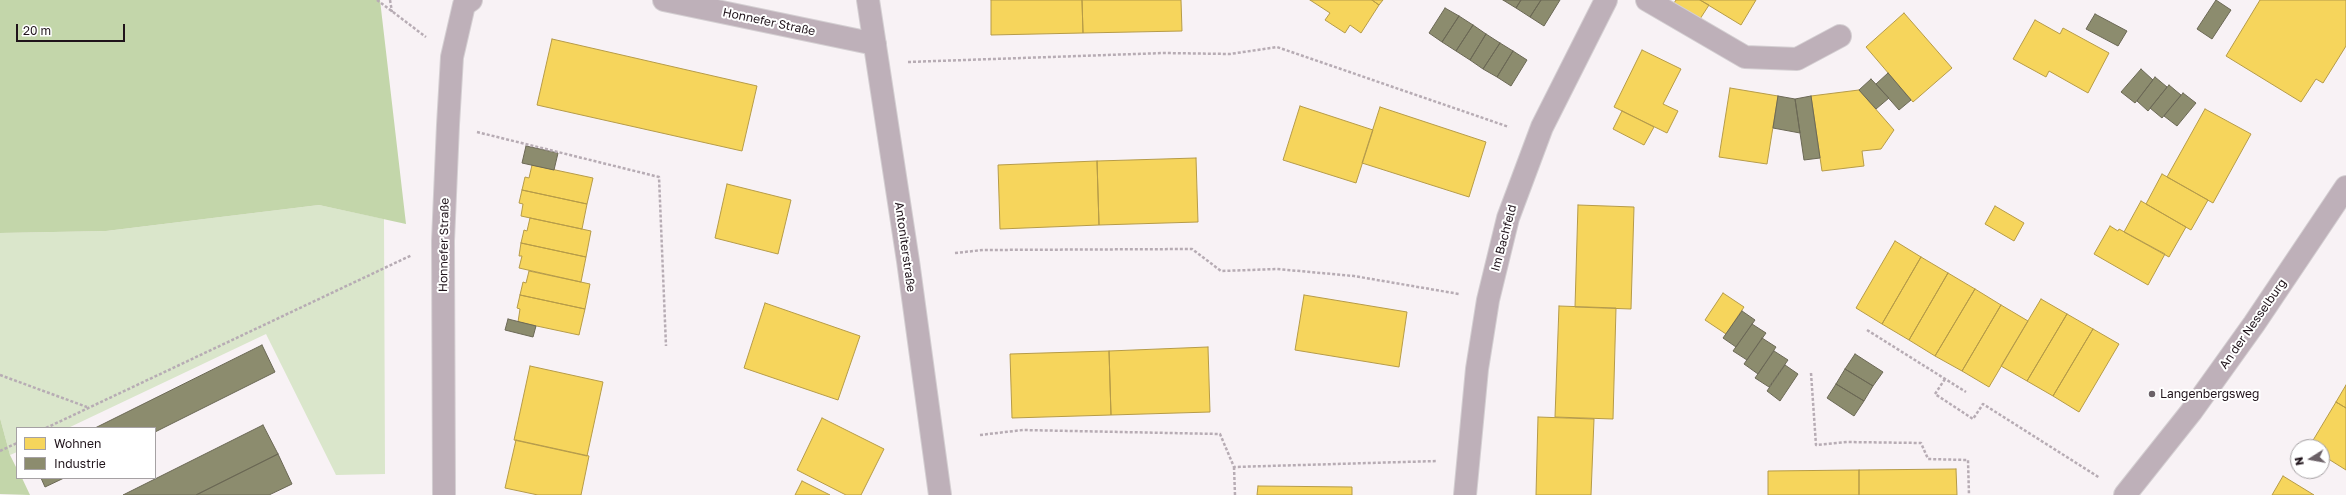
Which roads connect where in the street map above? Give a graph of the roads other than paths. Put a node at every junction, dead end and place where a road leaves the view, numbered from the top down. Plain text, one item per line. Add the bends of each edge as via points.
1 (471, 0) edge
2 (664, 0) edge
3 (868, 0) edge
4 (1606, 0) edge
5 (1647, 0) edge
6 (1840, 36) dead end
7 (876, 54) junction
8 (2346, 187) edge
9 (444, 495) edge
10 (940, 495) edge
11 (1465, 495) edge
12 (2126, 495) edge

1 - 9 street, Honnefer Straße via 464,5 452,57 448,125 443,241
2 - 7 street, Honnefer Straße
3 - 7 street, Antoniterstraße
4 - 11 street, Im Bachfeld via 1542,127 1508,218 1488,300 1477,370
5 - 6 street via 1745,57 1797,59
7 - 10 street, Antoniterstraße
8 - 12 street, An der Nesselburg via 2254,324 2191,412

